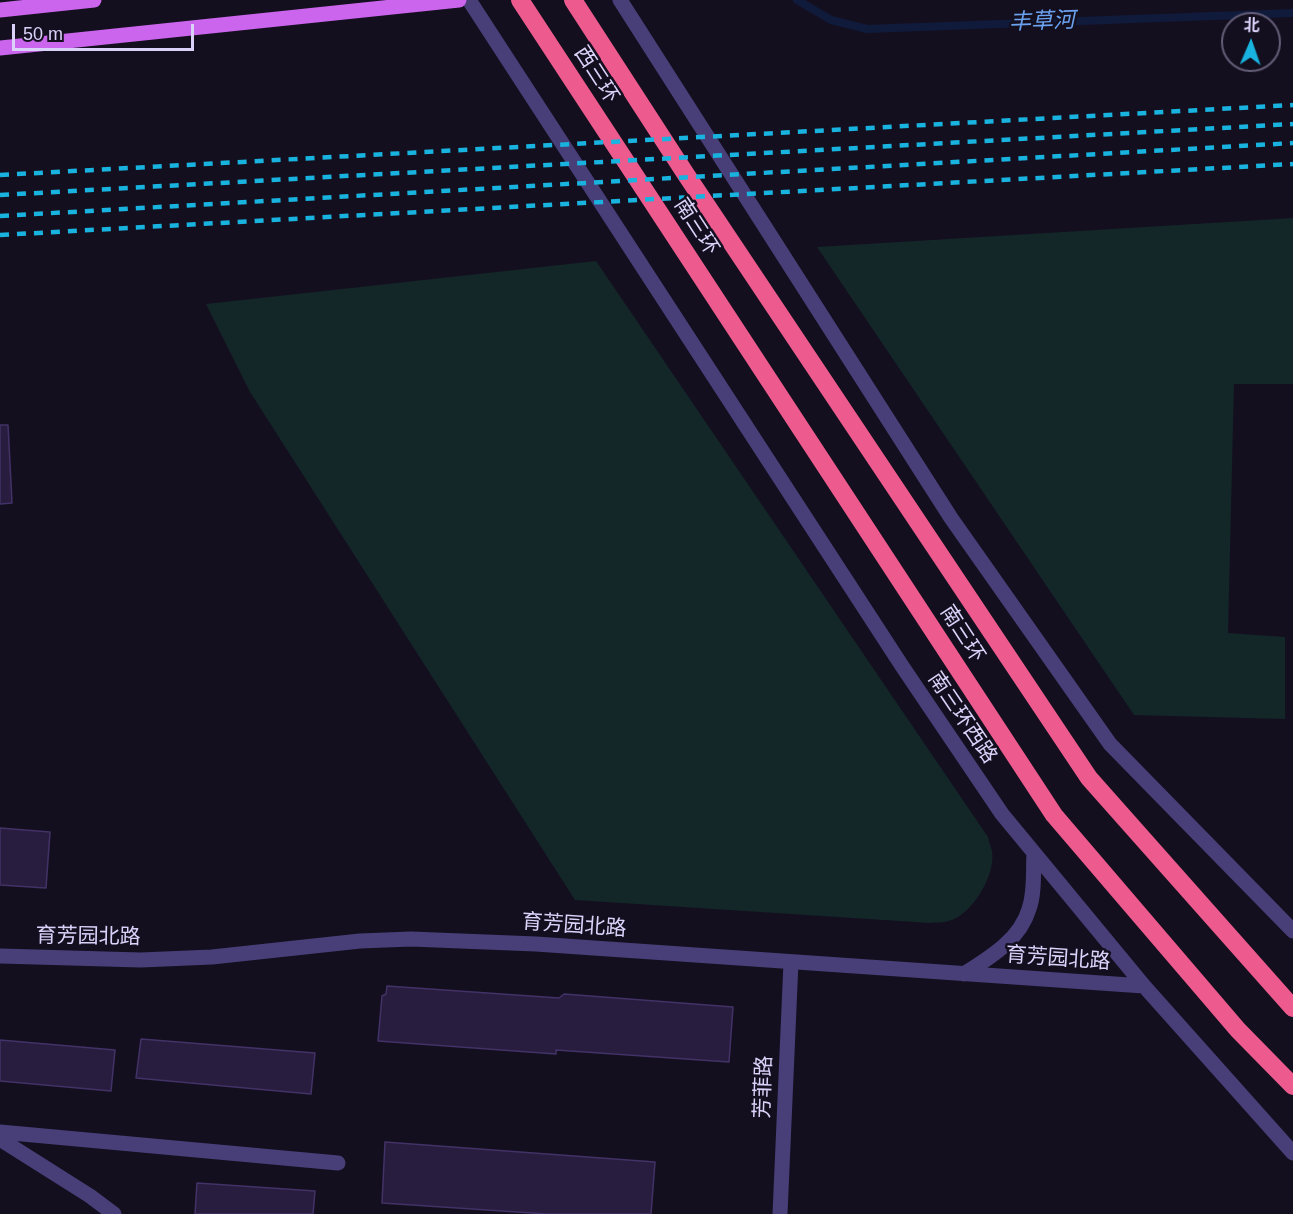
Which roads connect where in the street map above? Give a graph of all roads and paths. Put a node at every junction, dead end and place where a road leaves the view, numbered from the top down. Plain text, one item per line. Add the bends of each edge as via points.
1 (94, 0) edge
2 (459, 0) edge
3 (469, 0) edge
4 (520, 0) edge
5 (573, 0) edge
6 (620, 0) edge
7 (0, 10) edge
8 (0, 48) edge
9 (685, 173) joint
10 (635, 175) joint
11 (1034, 853) junction
12 (1293, 931) edge
13 (0, 956) edge
14 (791, 963) junction
15 (964, 974) junction
16 (1144, 986) junction
17 (1293, 1008) edge
18 (1293, 1086) edge
19 (0, 1132) edge
20 (0, 1139) edge
21 (1293, 1153) edge
22 (338, 1163) dead end
23 (114, 1214) edge
24 (780, 1214) edge

1 - 7 main road
2 - 8 main road
3 - 11 street, 南三环西路 via 902,666 1002,814
4 - 10 highway, 西三环
5 - 9 highway, 西三环
6 - 12 street via 951,518 1110,744
9 - 17 highway, 南三环 via 1089,778
10 - 18 highway, 南三环 via 1054,815 1238,1030
11 - 15 street via 1029,910 999,951
11 - 16 street, 南三环西路
13 - 14 street, 育芳园北路 via 141,960 411,939
14 - 15 street, 育芳园北路
14 - 24 street, 芳菲路
15 - 16 street, 育芳园北路
16 - 21 street, 南三环西路
19 - 22 street
20 - 23 street

